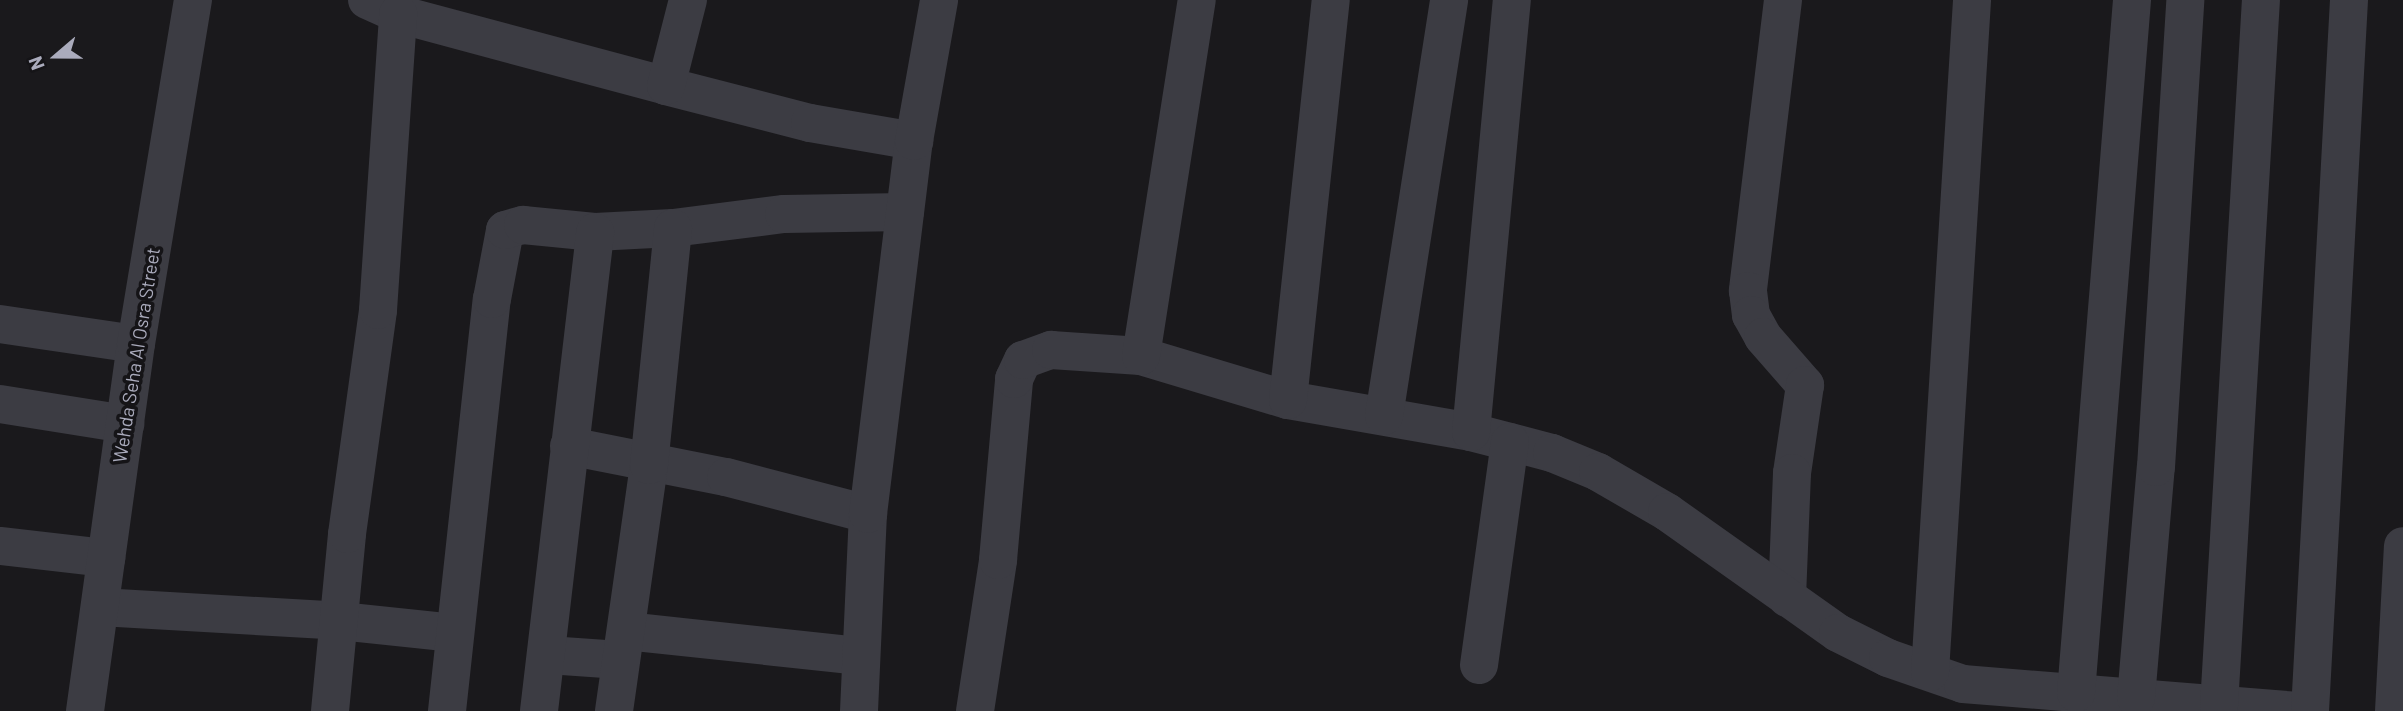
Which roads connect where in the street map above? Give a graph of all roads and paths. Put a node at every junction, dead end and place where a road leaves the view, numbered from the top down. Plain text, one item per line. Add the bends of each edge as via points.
1 (193, 0) edge
2 (688, 0) edge
3 (939, 0) edge
4 (1197, 0) edge
5 (1331, 0) edge
6 (1449, 0) edge
7 (1512, 0) edge
8 (1783, 0) edge
9 (1972, 0) edge
10 (2132, 0) edge
11 (2185, 0) edge
12 (2261, 0) edge
13 (2349, 0) edge
14 (383, 7) edge
15 (666, 86) junction
16 (914, 141) junction
17 (905, 212) junction
18 (673, 228) junction
19 (594, 232) junction
20 (0, 324) edge
21 (136, 344) junction
22 (1141, 356) junction
23 (1288, 400) junction
24 (0, 404) edge
25 (1384, 415) junction
26 (125, 424) junction
27 (1471, 432) junction
28 (1510, 442) junction
29 (569, 446) junction
30 (649, 464) junction
31 (868, 514) junction
32 (2403, 545) edge
33 (0, 546) edge
34 (106, 558) junction
35 (1787, 598) junction
36 (100, 607) junction
37 (340, 621) junction
38 (454, 633) junction
39 (623, 645) junction
40 (548, 655) junction
41 (861, 656) junction
42 (1479, 665) dead end
43 (1950, 689) edge
44 (2076, 693) junction
45 (2136, 698) junction
46 (2219, 706) junction
47 (85, 711) edge
48 (330, 711) edge
49 (447, 711) edge
50 (539, 711) edge
51 (614, 711) edge
52 (859, 711) edge
53 (975, 711) edge
54 (2295, 711) edge
55 (2310, 711) edge
56 (2394, 711) edge

1 - 21 street, Wehda Seha Al Osra Street
2 - 15 street
3 - 16 street
4 - 22 street
5 - 23 street
6 - 25 street
7 - 27 street
8 - 35 street via 1748,291 1751,314 1763,337 1805,385 1793,473
9 - 43 street
10 - 44 street
11 - 45 street via 2157,453
12 - 46 street
13 - 55 street
14 - 15 street
14 - 37 street via 378,310 347,534
15 - 16 street via 810,123
16 - 17 street
17 - 18 street via 784,214
17 - 31 street
18 - 19 street
18 - 30 street
19 - 29 street
19 - 38 street via 523,225 505,230 500,239
20 - 21 street
21 - 26 street, Wehda Seha Al Osra Street
22 - 23 street
22 - 53 street via 1051,350 1023,359 1014,379 998,560
23 - 25 street
24 - 26 street
25 - 27 street
26 - 34 street, Wehda Seha Al Osra Street
27 - 28 street
28 - 35 street via 1598,472 1667,512
28 - 42 street
29 - 30 street
29 - 40 street
30 - 31 street via 726,477
30 - 39 street
31 - 41 street
32 - 56 street
33 - 34 street
34 - 36 street, Wehda Seha Al Osra Street
35 - 43 street via 1838,633
36 - 37 street
36 - 47 street, Wehda Seha Al Osra Street
37 - 38 street
37 - 48 street
38 - 49 street
39 - 40 street
39 - 41 street
39 - 51 street
40 - 50 street
41 - 52 street
43 - 44 street
44 - 45 street
45 - 46 street
46 - 54 street

